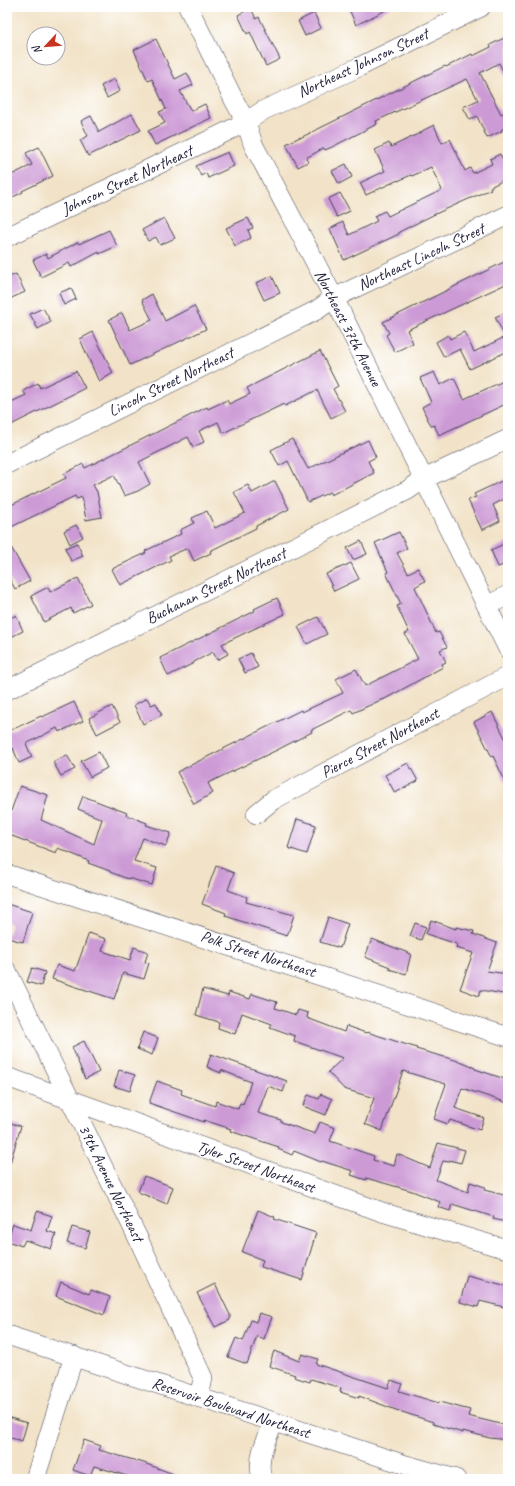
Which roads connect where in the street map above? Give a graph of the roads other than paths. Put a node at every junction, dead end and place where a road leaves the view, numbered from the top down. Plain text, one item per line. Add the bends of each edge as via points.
1 (188, 7) edge
2 (478, 8) edge
3 (246, 122) junction
4 (508, 215) edge
5 (7, 237) edge
6 (334, 298) junction
7 (508, 439) edge
8 (7, 464) edge
9 (424, 479) junction
10 (508, 595) edge
11 (486, 606) junction
12 (508, 649) edge
13 (508, 676) edge
14 (7, 690) edge
15 (256, 814) dead end
16 (7, 874) edge
17 (7, 971) edge
18 (508, 1036) edge
19 (7, 1077) edge
20 (71, 1100) junction
21 (508, 1249) edge
22 (7, 1335) edge
23 (74, 1356) junction
24 (199, 1398) junction
25 (274, 1422) junction
26 (34, 1479) edge
27 (262, 1479) edge
28 (456, 1479) edge

1 - 3 street, Northeast 37th Avenue
2 - 3 street, Northeast Johnson Street via 264,110
3 - 5 street, Johnson Street Northeast
3 - 6 street, Northeast 37th Avenue via 253,144
4 - 6 street, Northeast Lincoln Street
6 - 8 street, Lincoln Street Northeast via 317,310
6 - 9 street, Northeast 37th Avenue
7 - 9 street, Buchanan Street Northeast
9 - 11 street, Northeast 37th Avenue
9 - 14 street, Buchanan Street Northeast via 401,494
10 - 11 street
11 - 12 street, Northeast 37th Avenue
13 - 15 street, Pierce Street Northeast via 273,800
16 - 18 street, Polk Street Northeast
17 - 20 street, 39th Avenue Northeast
19 - 20 street, Tyler Street Northeast
20 - 21 street, Tyler Street Northeast via 385,1213
20 - 24 street, 39th Avenue Northeast via 203,1378
22 - 23 street, Reservoir Boulevard Northeast
23 - 24 street, Reservoir Boulevard Northeast
23 - 26 street
24 - 25 street, Reservoir Boulevard Northeast
25 - 27 street via 262,1452
25 - 28 street, Reservoir Boulevard Northeast via 406,1466

